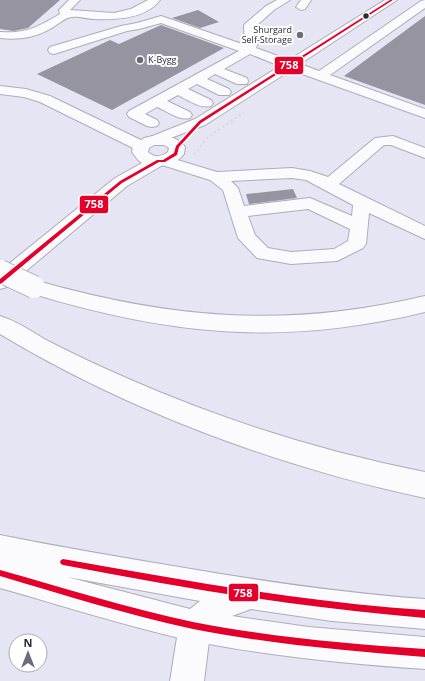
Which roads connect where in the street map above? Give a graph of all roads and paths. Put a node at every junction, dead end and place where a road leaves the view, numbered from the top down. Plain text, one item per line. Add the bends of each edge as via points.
1 (75, 0) edge
2 (155, 0) edge
3 (285, 0) edge
4 (392, 0) edge
5 (425, 3) edge
6 (69, 13) junction
7 (0, 35) edge
8 (54, 50) dead end
9 (249, 50) junction
10 (230, 61) junction
11 (291, 65) junction
12 (243, 66) dead end
13 (214, 70) junction
14 (320, 76) junction
15 (197, 79) junction
16 (242, 81) dead end
17 (0, 90) edge
18 (178, 90) junction
19 (224, 92) dead end
20 (157, 101) junction
21 (206, 103) dead end
22 (248, 110) dead end
23 (425, 114) edge
24 (185, 115) dead end
25 (200, 122) junction
26 (152, 123) dead end
27 (146, 147) junction
28 (181, 152) junction
29 (425, 153) edge
30 (161, 161) junction
31 (210, 174) junction
32 (322, 182) junction
33 (230, 188) junction
34 (310, 202) junction
35 (362, 202) junction
36 (238, 212) junction
37 (359, 226) junction
38 (425, 233) edge
39 (0, 270) edge
40 (0, 277) edge
41 (0, 282) edge
42 (34, 288) junction
43 (425, 304) edge
44 (7, 328) edge
45 (425, 484) edge
46 (0, 549) edge
47 (0, 573) edge
48 (250, 594) junction
49 (415, 613) edge
50 (194, 625) junction
51 (425, 653) edge
52 (187, 681) edge

1 - 6 street via 64,10
2 - 6 street via 135,12 120,16
3 - 9 street via 270,8 250,25 252,43
4 - 11 street
5 - 14 street
6 - 7 street via 34,33 17,38
8 - 9 street via 161,19
9 - 10 street
9 - 11 street
10 - 12 street
10 - 13 street
11 - 14 street
11 - 25 street
13 - 15 street
13 - 16 street
14 - 23 street
15 - 18 street
15 - 19 street
17 - 27 main road via 26,93 45,99
18 - 20 street
18 - 21 street
20 - 24 street
20 - 26 street via 134,114
22 - 28 path via 207,138 196,154
25 - 27 street
25 - 28 street
27 - 28 main road via 168,140
27 - 30 main road via 144,158
27 - 39 main road via 124,171 37,237
28 - 30 main road
28 - 31 street
29 - 32 street via 393,140 380,141 332,182
30 - 31 street
30 - 41 main road via 121,182
31 - 32 street via 292,173 310,176
31 - 33 street
32 - 35 street
33 - 34 street via 294,187 301,189
33 - 36 street
34 - 36 street
34 - 37 street
35 - 37 street
35 - 38 street
36 - 37 street via 247,238 263,253 292,258 337,255 357,244
39 - 42 main road, bridge
40 - 42 main road, bridge
42 - 43 main road via 110,308 208,322 312,322 364,317
44 - 45 main road via 79,367 223,429 314,459 380,476
46 - 48 main road
47 - 50 main road via 124,609
48 - 49 main road
48 - 50 main road via 218,606
50 - 51 main road via 289,640
50 - 52 main road

